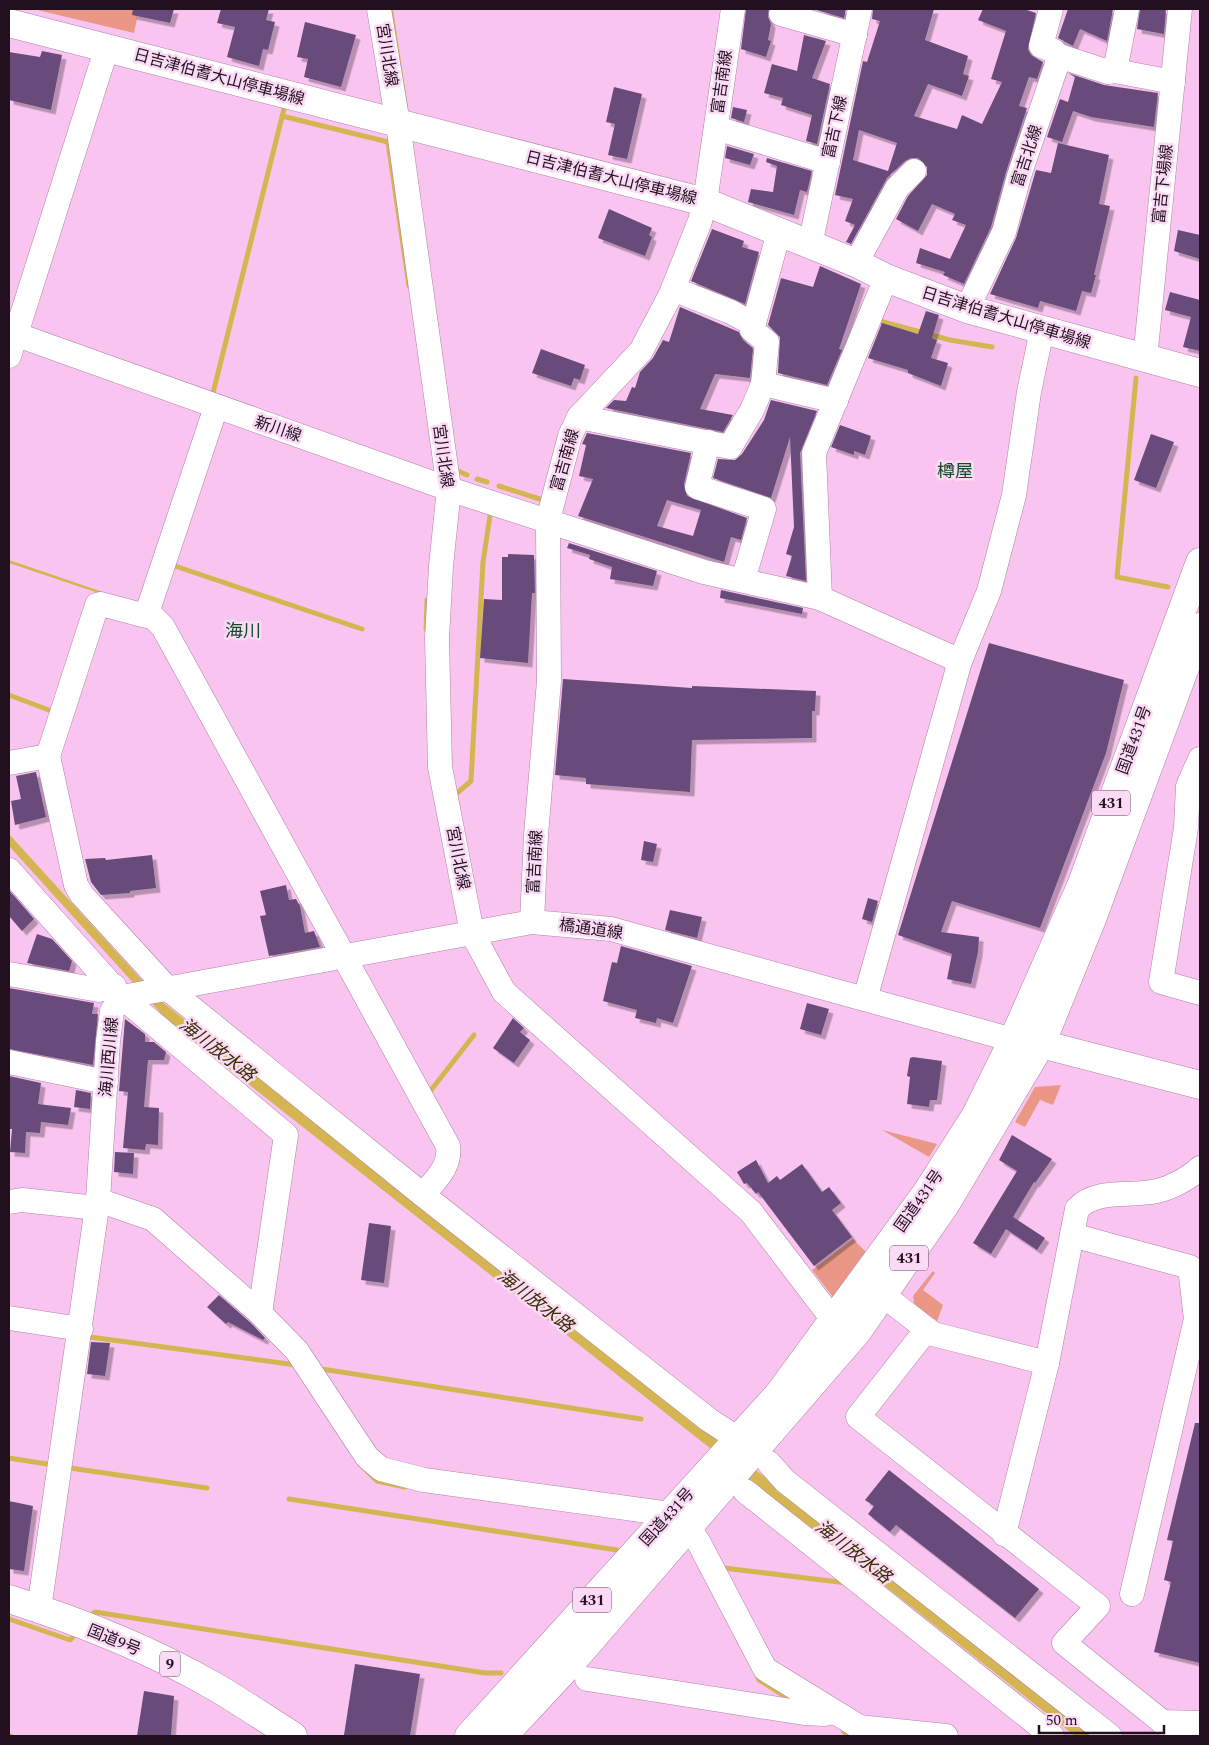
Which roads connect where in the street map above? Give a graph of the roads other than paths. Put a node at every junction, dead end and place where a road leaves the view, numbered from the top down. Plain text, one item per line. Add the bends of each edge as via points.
1 (379, 9) edge
2 (733, 9) edge
3 (860, 9) edge
4 (1051, 9) edge
5 (1127, 9) edge
6 (1180, 9) edge
7 (781, 14) dead end
8 (9, 24) edge
9 (855, 35) junction
10 (107, 47) junction
11 (1056, 55) junction
12 (1115, 71) junction
13 (1172, 82) junction
14 (398, 124) junction
15 (716, 128) junction
16 (828, 162) junction
17 (914, 171) dead end
18 (705, 202) junction
19 (779, 232) junction
20 (810, 245) junction
21 (856, 263) junction
22 (886, 278) junction
23 (673, 290) junction
24 (967, 309) junction
25 (754, 324) junction
26 (1042, 330) junction
27 (11, 341) edge
28 (1145, 359) junction
29 (1200, 374) edge
30 (763, 384) junction
31 (836, 401) junction
32 (216, 407) junction
33 (579, 418) junction
34 (708, 442) junction
35 (449, 489) junction
36 (548, 520) junction
37 (1200, 562) edge
38 (743, 580) junction
39 (820, 598) junction
40 (148, 611) junction
41 (1198, 633) edge
42 (960, 662) junction
43 (1200, 671) edge
44 (48, 756) junction
45 (1200, 760) edge
46 (9, 762) edge
47 (9, 870) edge
48 (532, 922) junction
49 (472, 933) junction
50 (344, 956) junction
51 (9, 974) edge
52 (165, 990) junction
53 (123, 993) junction
54 (1200, 993) edge
55 (865, 999) junction
56 (1013, 1040) junction
57 (1041, 1044) junction
58 (9, 1062) edge
59 (106, 1082) junction
60 (1200, 1085) edge
61 (1200, 1168) edge
62 (423, 1195) junction
63 (9, 1202) edge
64 (98, 1204) junction
65 (1072, 1235) junction
66 (883, 1295) junction
67 (260, 1313) junction
68 (9, 1318) edge
69 (834, 1320) junction
70 (81, 1329) junction
71 (927, 1329) junction
72 (1046, 1363) junction
73 (747, 1447) junction
74 (730, 1477) junction
75 (679, 1520) junction
76 (1004, 1534) junction
77 (1132, 1594) dead end
78 (9, 1599) edge
79 (39, 1609) junction
80 (587, 1679) dead end
81 (833, 1712) junction
82 (1200, 1723) edge
83 (1171, 1729) edge
84 (866, 1731) edge
85 (293, 1736) edge
86 (469, 1736) edge
87 (504, 1736) edge
88 (946, 1736) edge
89 (1052, 1736) edge
90 (1110, 1736) edge

1 - 14 street, 宮川北線
2 - 15 street, 富吉南線
3 - 9 street, 富吉下線
4 - 11 street via 1041,46
5 - 12 street
6 - 13 street, 富吉下場線
7 - 9 street
8 - 10 main road, 日吉津伯耆大山停車場線
9 - 16 street, 富吉下線
10 - 14 main road, 日吉津伯耆大山停車場線
10 - 27 street
11 - 12 street via 1108,72
11 - 24 street, 富吉北線 via 1058,61 1019,176 1004,232
12 - 13 street
13 - 28 street, 富吉下場線
14 - 18 main road, 日吉津伯耆大山停車場線
14 - 35 street, 宮川北線
15 - 16 street
15 - 18 street, 富吉南線
16 - 20 street, 富吉下線
17 - 21 street via 897,188
18 - 19 main road, 日吉津伯耆大山停車場線
18 - 23 street, 富吉南線
19 - 20 main road, 日吉津伯耆大山停車場線
19 - 25 street
20 - 21 main road, 日吉津伯耆大山停車場線
21 - 22 main road, 日吉津伯耆大山停車場線
22 - 24 main road, 日吉津伯耆大山停車場線
22 - 31 street
23 - 25 street
23 - 33 street, 富吉南線 via 641,351
24 - 26 main road, 日吉津伯耆大山停車場線
25 - 30 street via 752,330 768,342
26 - 28 main road, 日吉津伯耆大山停車場線
26 - 42 street via 1014,495 989,591
27 - 32 street, 新川線
28 - 29 main road, 日吉津伯耆大山停車場線
30 - 31 street
30 - 34 street via 730,447
31 - 39 street via 814,453
32 - 35 street, 新川線
32 - 40 street
33 - 34 street
33 - 36 street, 富吉南線 via 570,436
34 - 38 street via 697,487 764,509
35 - 36 street, 新川線
35 - 49 street, 宮川北線 via 437,638 440,766
36 - 38 street, 新川線 via 704,572
36 - 48 street, 富吉南線 via 549,681
37 - 56 main road, 国道431号 / 431 via 1081,886
38 - 39 street, 新川線
39 - 42 street, 新川線
40 - 44 street via 146,616 97,605
40 - 50 street via 163,627
41 - 43 street
41 - 57 main road, 国道431号 / 431 via 1092,919
42 - 55 street
44 - 46 street
44 - 52 street via 76,885
45 - 54 street via 1188,786 1186,828 1161,982
47 - 53 street
48 - 49 street, 橋通道線
48 - 55 street, 橋通道線 via 611,929
49 - 50 street, 橋通道線
49 - 69 street, 宮川北線 via 504,992 751,1212
50 - 52 street, 橋通道線
50 - 62 street via 448,1146 450,1157 446,1166
51 - 53 street, 橋通道線
52 - 53 street, 橋通道線
52 - 62 street
53 - 59 street, 海川西川線 via 112,1011
53 - 67 street via 286,1135
55 - 56 street, 橋通道線
56 - 57 main road
56 - 69 main road, 国道431号 / 431 via 976,1115 937,1177
57 - 60 main road
57 - 66 main road, 国道431号 / 431 via 945,1205
58 - 59 street
59 - 64 street, 海川西川線
61 - 65 street via 1192,1175 1153,1192 1122,1193 1085,1200 1077,1209
62 - 73 street
63 - 64 street
64 - 67 street via 153,1219
64 - 70 street, 海川西川線
65 - 72 street
65 - 77 street via 1190,1267 1196,1319
66 - 71 street
66 - 73 main road, 国道431号 / 431 via 857,1332
67 - 75 street via 298,1351 367,1457 381,1469 424,1480
68 - 70 street
69 - 73 main road, 国道431号 / 431 via 778,1394
70 - 79 street, 海川西川線
71 - 72 street via 933,1334
71 - 76 street via 858,1417
72 - 76 street
73 - 74 main road, 国道431号 / 431
73 - 90 street via 785,1481
74 - 75 main road, 国道431号 / 431
74 - 89 street
75 - 81 street via 699,1543 765,1669
75 - 86 main road, 国道431号 / 431
75 - 87 main road, 国道431号 / 431 via 570,1664
76 - 83 street via 1098,1606 1064,1643
78 - 79 main road, 国道9号 / 9
79 - 85 main road, 国道9号 / 9 via 141,1650 211,1685
80 - 81 street via 804,1713
81 - 84 street
82 - 83 street
84 - 88 street

